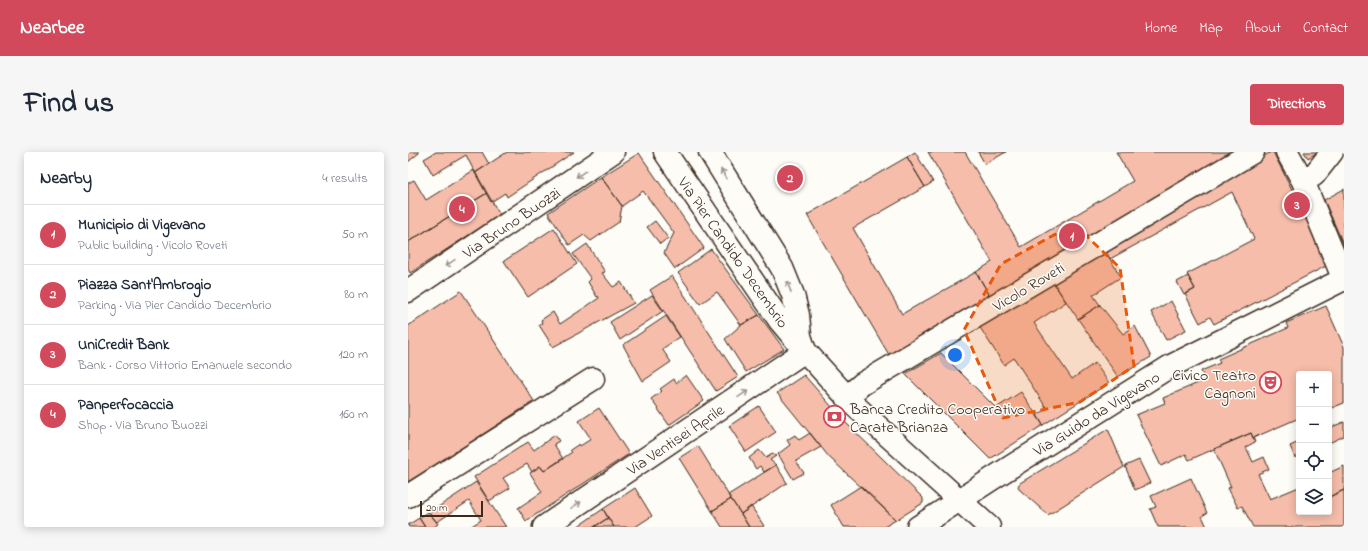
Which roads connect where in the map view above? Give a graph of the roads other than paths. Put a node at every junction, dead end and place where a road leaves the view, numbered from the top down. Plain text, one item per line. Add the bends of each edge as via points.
1 (613, 152) edge
2 (665, 152) edge
3 (710, 152) edge
4 (1253, 152) edge
5 (1287, 152) edge
6 (1332, 152) edge
7 (1303, 181) junction
8 (1344, 280) edge
9 (408, 292) edge
10 (789, 318) junction
11 (805, 351) junction
12 (593, 378) dead end
13 (847, 397) junction
14 (408, 496) edge
15 (959, 501) junction
16 (544, 527) edge
17 (918, 527) edge
18 (989, 527) edge

1 -> 9 street, Via Bruno Buozzi
2 - 10 street, Via Pier Candido Decembrio
10 -> 3 street, Via Pier Candido Decembrio via 793,296 782,268
4 - 13 street, Vicolo Roveti via 862,384
5 - 7 street
6 - 7 street via 1314,175
7 - 8 street
8 - 15 street, Via Guido da Vigevano via 1169,367
10 - 11 street, Via Pier Candido Decembrio
11 - 13 street, Via Pier Candido Decembrio
16 -> 11 street, Via Ventisei Aprile
12 - 14 street
13 - 15 street, Via Pier Candido Decembrio
15 - 17 street, Via Guido da Vigevano
15 - 18 street, Via Pier Candido Decembrio

